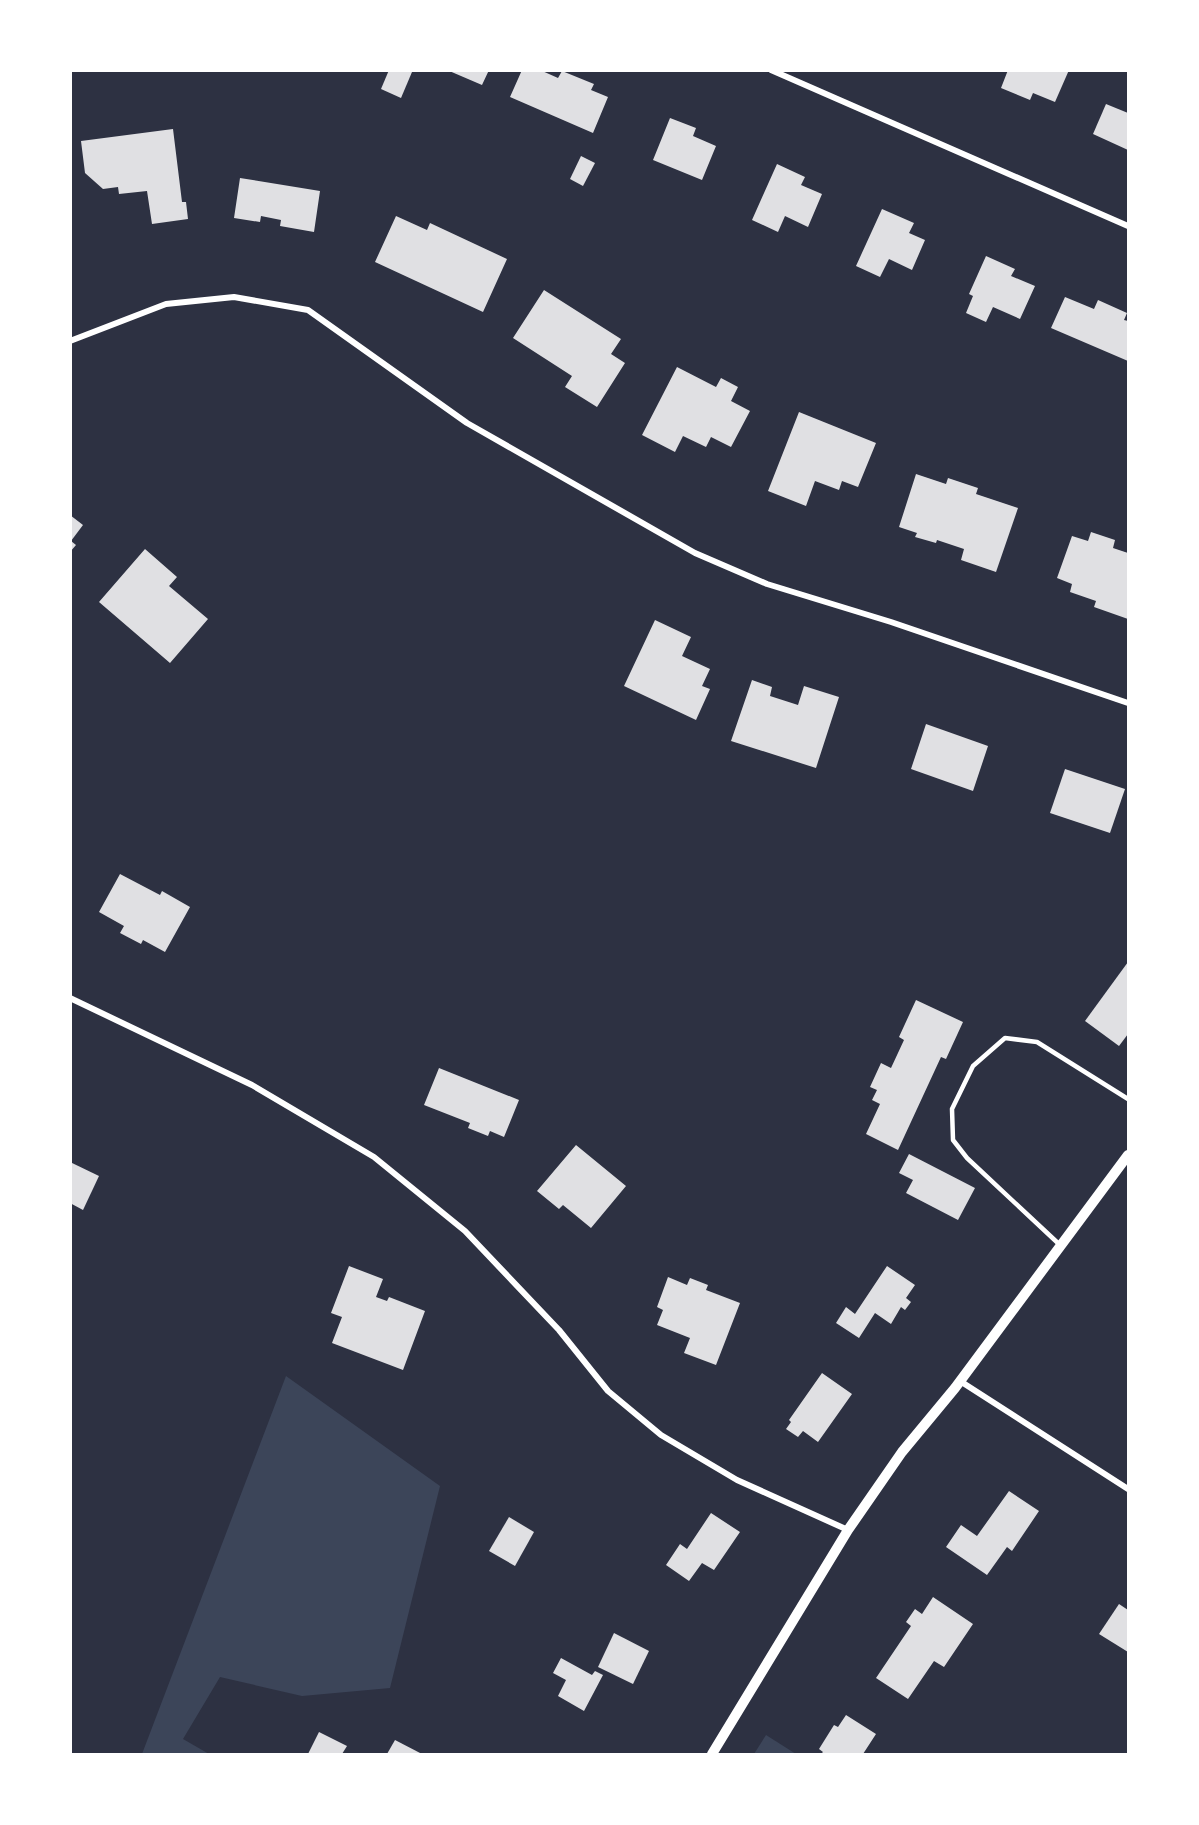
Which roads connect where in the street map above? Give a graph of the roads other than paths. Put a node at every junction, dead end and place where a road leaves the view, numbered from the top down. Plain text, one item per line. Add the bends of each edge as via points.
1 (771, 70) edge
2 (1128, 226) edge
3 (70, 341) edge
4 (1128, 703) edge
5 (70, 998) edge
6 (1128, 1099) edge
7 (1128, 1155) edge
8 (1060, 1245) junction
9 (960, 1381) junction
10 (1128, 1489) edge
11 (848, 1530) junction
12 (712, 1755) edge

1 - 2 street
3 - 4 street via 166,304 234,297 308,310 467,423 695,553 767,584
5 - 11 street via 252,1085 375,1157 465,1231 559,1330 608,1391 661,1435 737,1480
6 - 8 lane via 1037,1042 1005,1038 973,1066 952,1109 954,1140 967,1158
7 - 8 street
8 - 9 street
9 - 10 street
9 - 11 street via 902,1452
11 - 12 street

